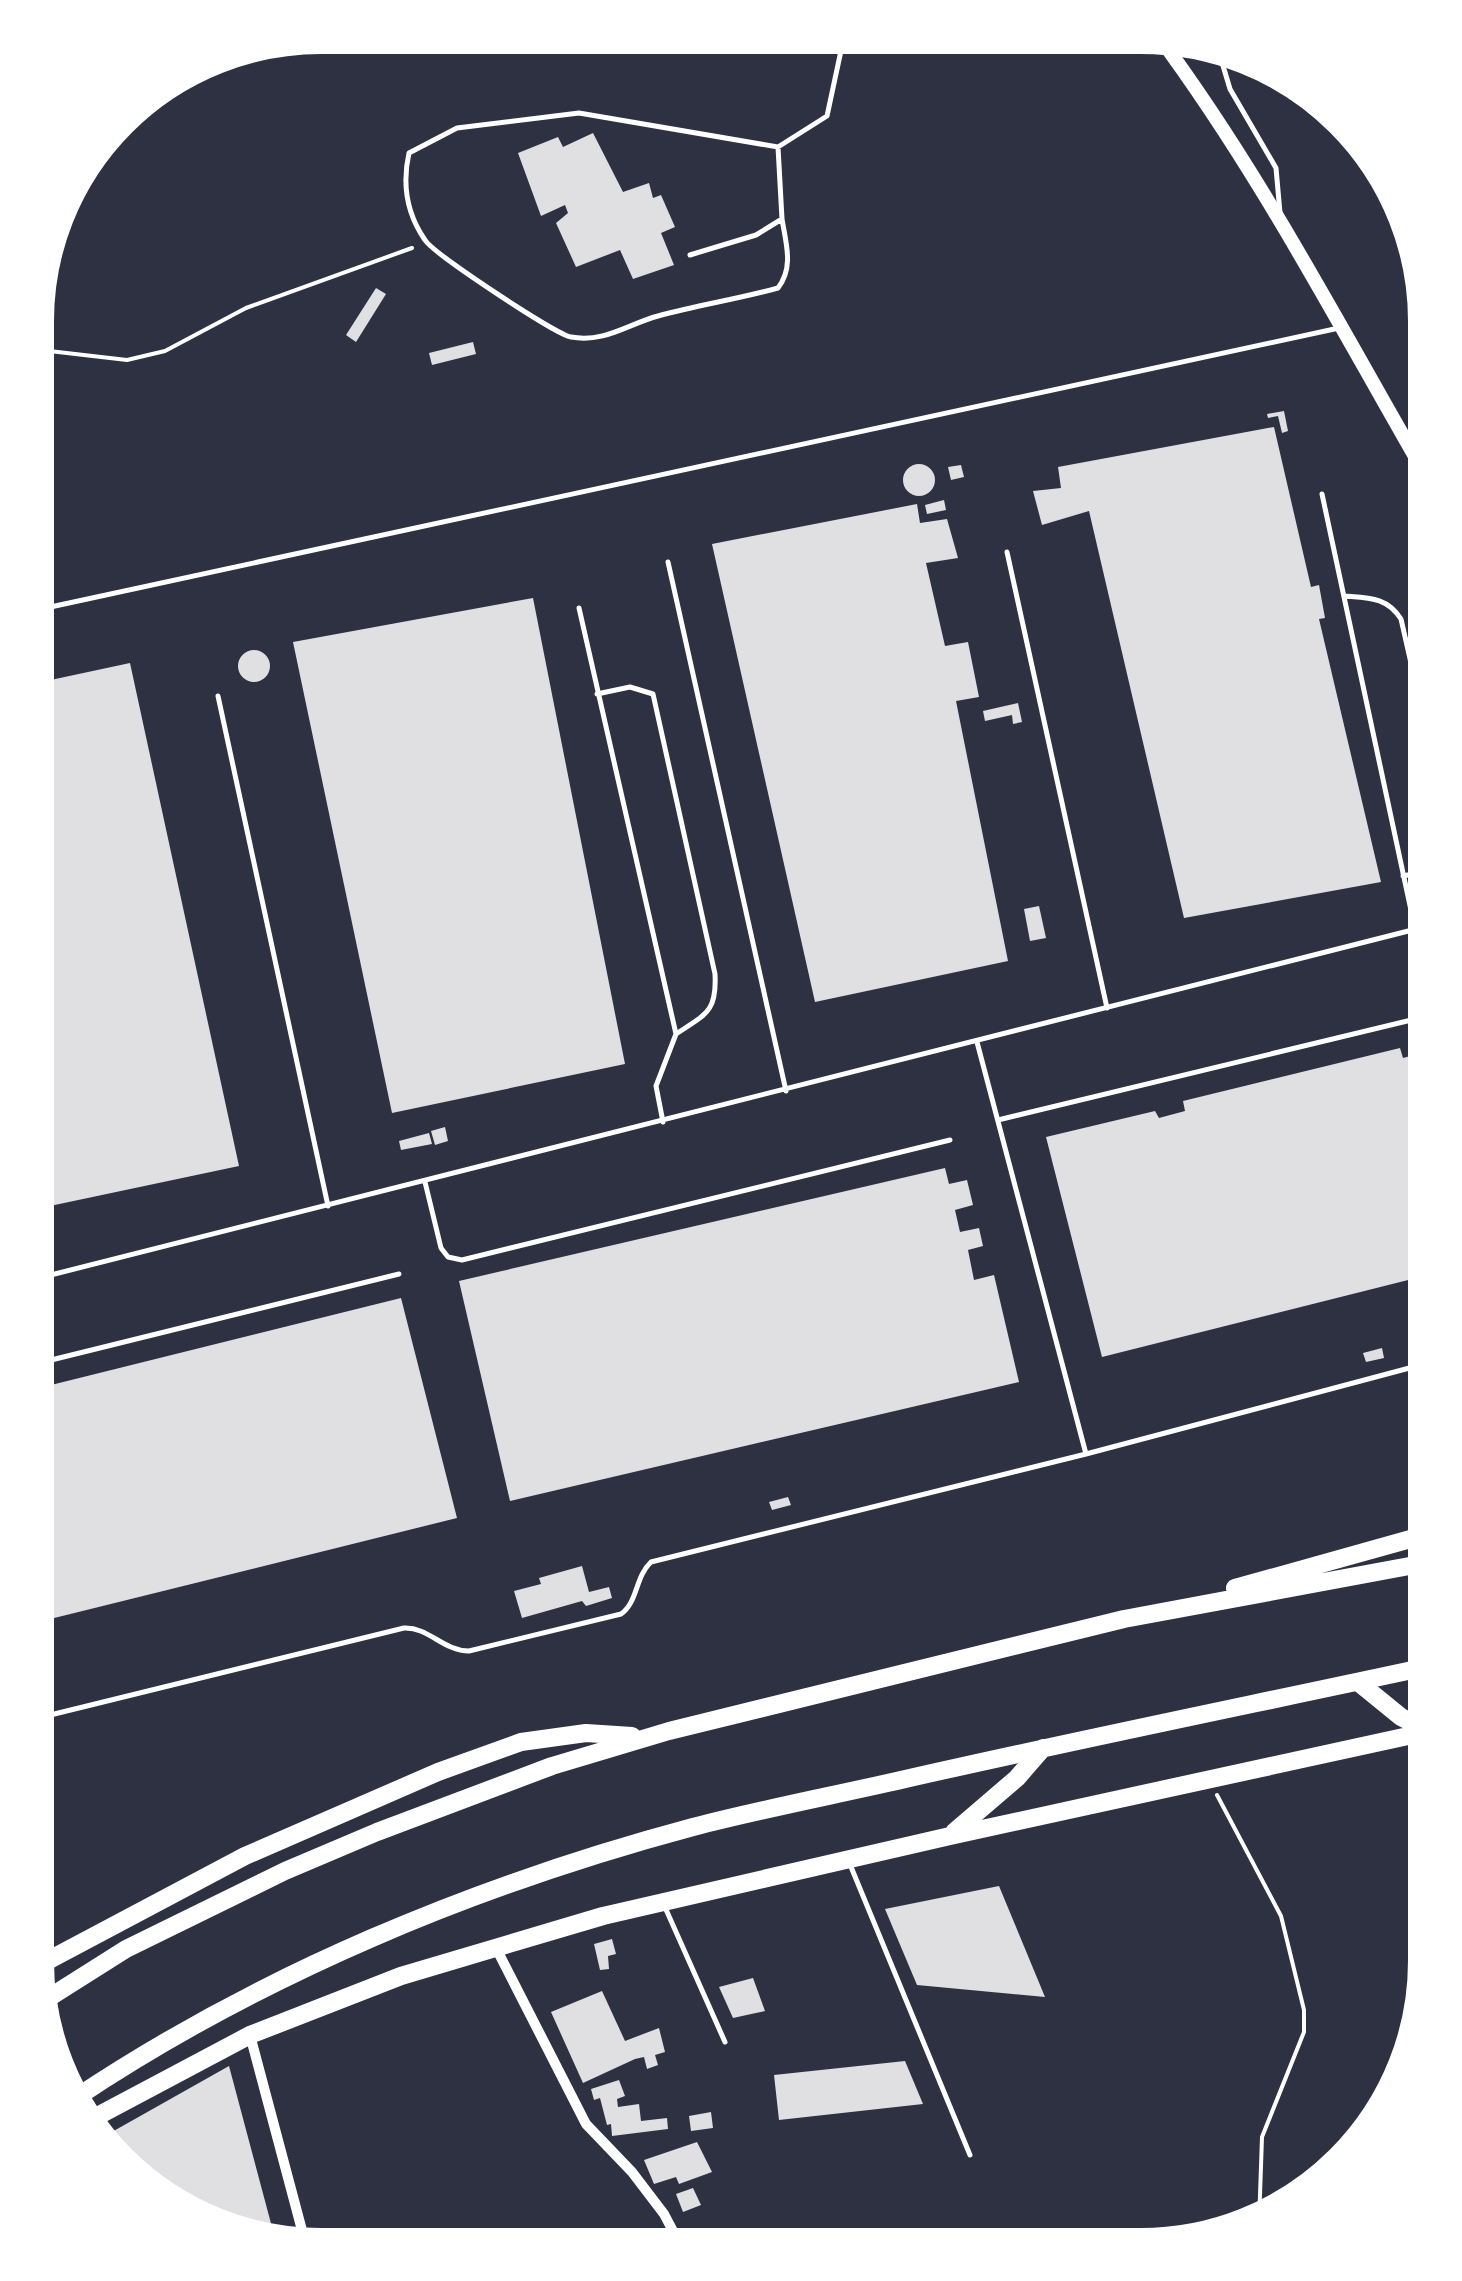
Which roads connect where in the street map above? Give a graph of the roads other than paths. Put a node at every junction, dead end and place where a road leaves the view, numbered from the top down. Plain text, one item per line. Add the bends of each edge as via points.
1 (842, 48) edge
2 (1173, 50) edge
3 (1222, 60) edge
4 (778, 146) junction
5 (1280, 216) junction
6 (782, 219) junction
7 (690, 256) dead end
8 (1340, 328) junction
9 (1414, 455) edge
10 (1322, 494) dead end
11 (1007, 552) dead end
12 (668, 562) dead end
13 (1344, 596) junction
14 (48, 608) edge
15 (579, 608) dead end
16 (1414, 677) edge
17 (597, 694) junction
18 (218, 696) dead end
19 (1414, 874) edge
20 (1404, 876) junction
21 (1414, 923) edge
22 (1414, 928) edge
23 (1107, 1008) junction
24 (1414, 1019) edge
25 (676, 1034) junction
26 (977, 1042) junction
27 (786, 1091) junction
28 (998, 1120) junction
29 (663, 1122) junction
30 (950, 1140) dead end
31 (425, 1182) junction
32 (328, 1206) junction
33 (399, 1274) dead end
34 (48, 1276) edge
35 (48, 1361) edge
36 (1414, 1367) edge
37 (1086, 1454) junction
38 (1414, 1538) edge
39 (1414, 1565) edge
40 (1124, 1619) junction
41 (1414, 1670) edge
42 (1358, 1682) junction
43 (48, 1716) edge
44 (1414, 1724) edge
45 (1414, 1736) edge
46 (648, 1737) junction
47 (1044, 1748) junction
48 (950, 1836) junction
49 (848, 1859) junction
50 (662, 1902) junction
51 (496, 1948) junction
52 (48, 1961) edge
53 (51, 1997) edge
54 (250, 2035) junction
55 (725, 2042) dead end
56 (83, 2094) edge
57 (97, 2116) edge
58 (970, 2155) dead end
59 (303, 2232) edge
60 (675, 2234) edge

1 - 4 lane via 827,116
2 - 5 street
3 - 5 lane via 1230,88 1276,168
4 - 6 lane
4 - 6 lane via 579,113 456,128 408,153 404,175 406,198 426,242 569,337 608,337 656,316 778,288 789,259
5 - 8 street
6 - 7 lane via 756,235
8 - 9 street
8 - 14 lane
10 - 13 lane
11 - 23 lane
12 - 27 lane
13 - 16 lane via 1392,605
13 - 20 lane
15 - 17 lane
17 - 25 lane
17 - 25 lane via 630,687 652,694 664,739 716,986 708,1012
18 - 32 lane
19 - 20 lane
20 - 21 lane
22 - 23 lane
23 - 26 lane
24 - 28 lane
25 - 29 lane via 656,1086
26 - 27 lane
26 - 28 lane
27 - 29 lane
28 - 37 lane
29 - 31 lane
30 - 31 lane via 462,1260 441,1248
31 - 32 lane
32 - 34 lane
33 - 35 lane
36 - 37 lane
37 - 43 lane via 652,1562 640,1572 631,1607 621,1614 469,1650 404,1628
38 - 40 highway
39 - 40 highway
40 - 46 highway
41 - 42 highway
42 - 44 highway
42 - 47 highway
45 - 48 highway
46 - 52 highway via 586,1734 521,1742 438,1772 245,1856
46 - 53 highway via 552,1766 285,1871 126,1949
47 - 48 highway
47 - 56 highway via 695,1827 577,1861 413,1922 259,1990
48 - 49 highway
49 - 50 highway
49 - 58 lane
50 - 51 highway
50 - 55 lane
51 - 54 highway
51 - 60 street via 586,2124 632,2172
54 - 57 highway
54 - 59 street

